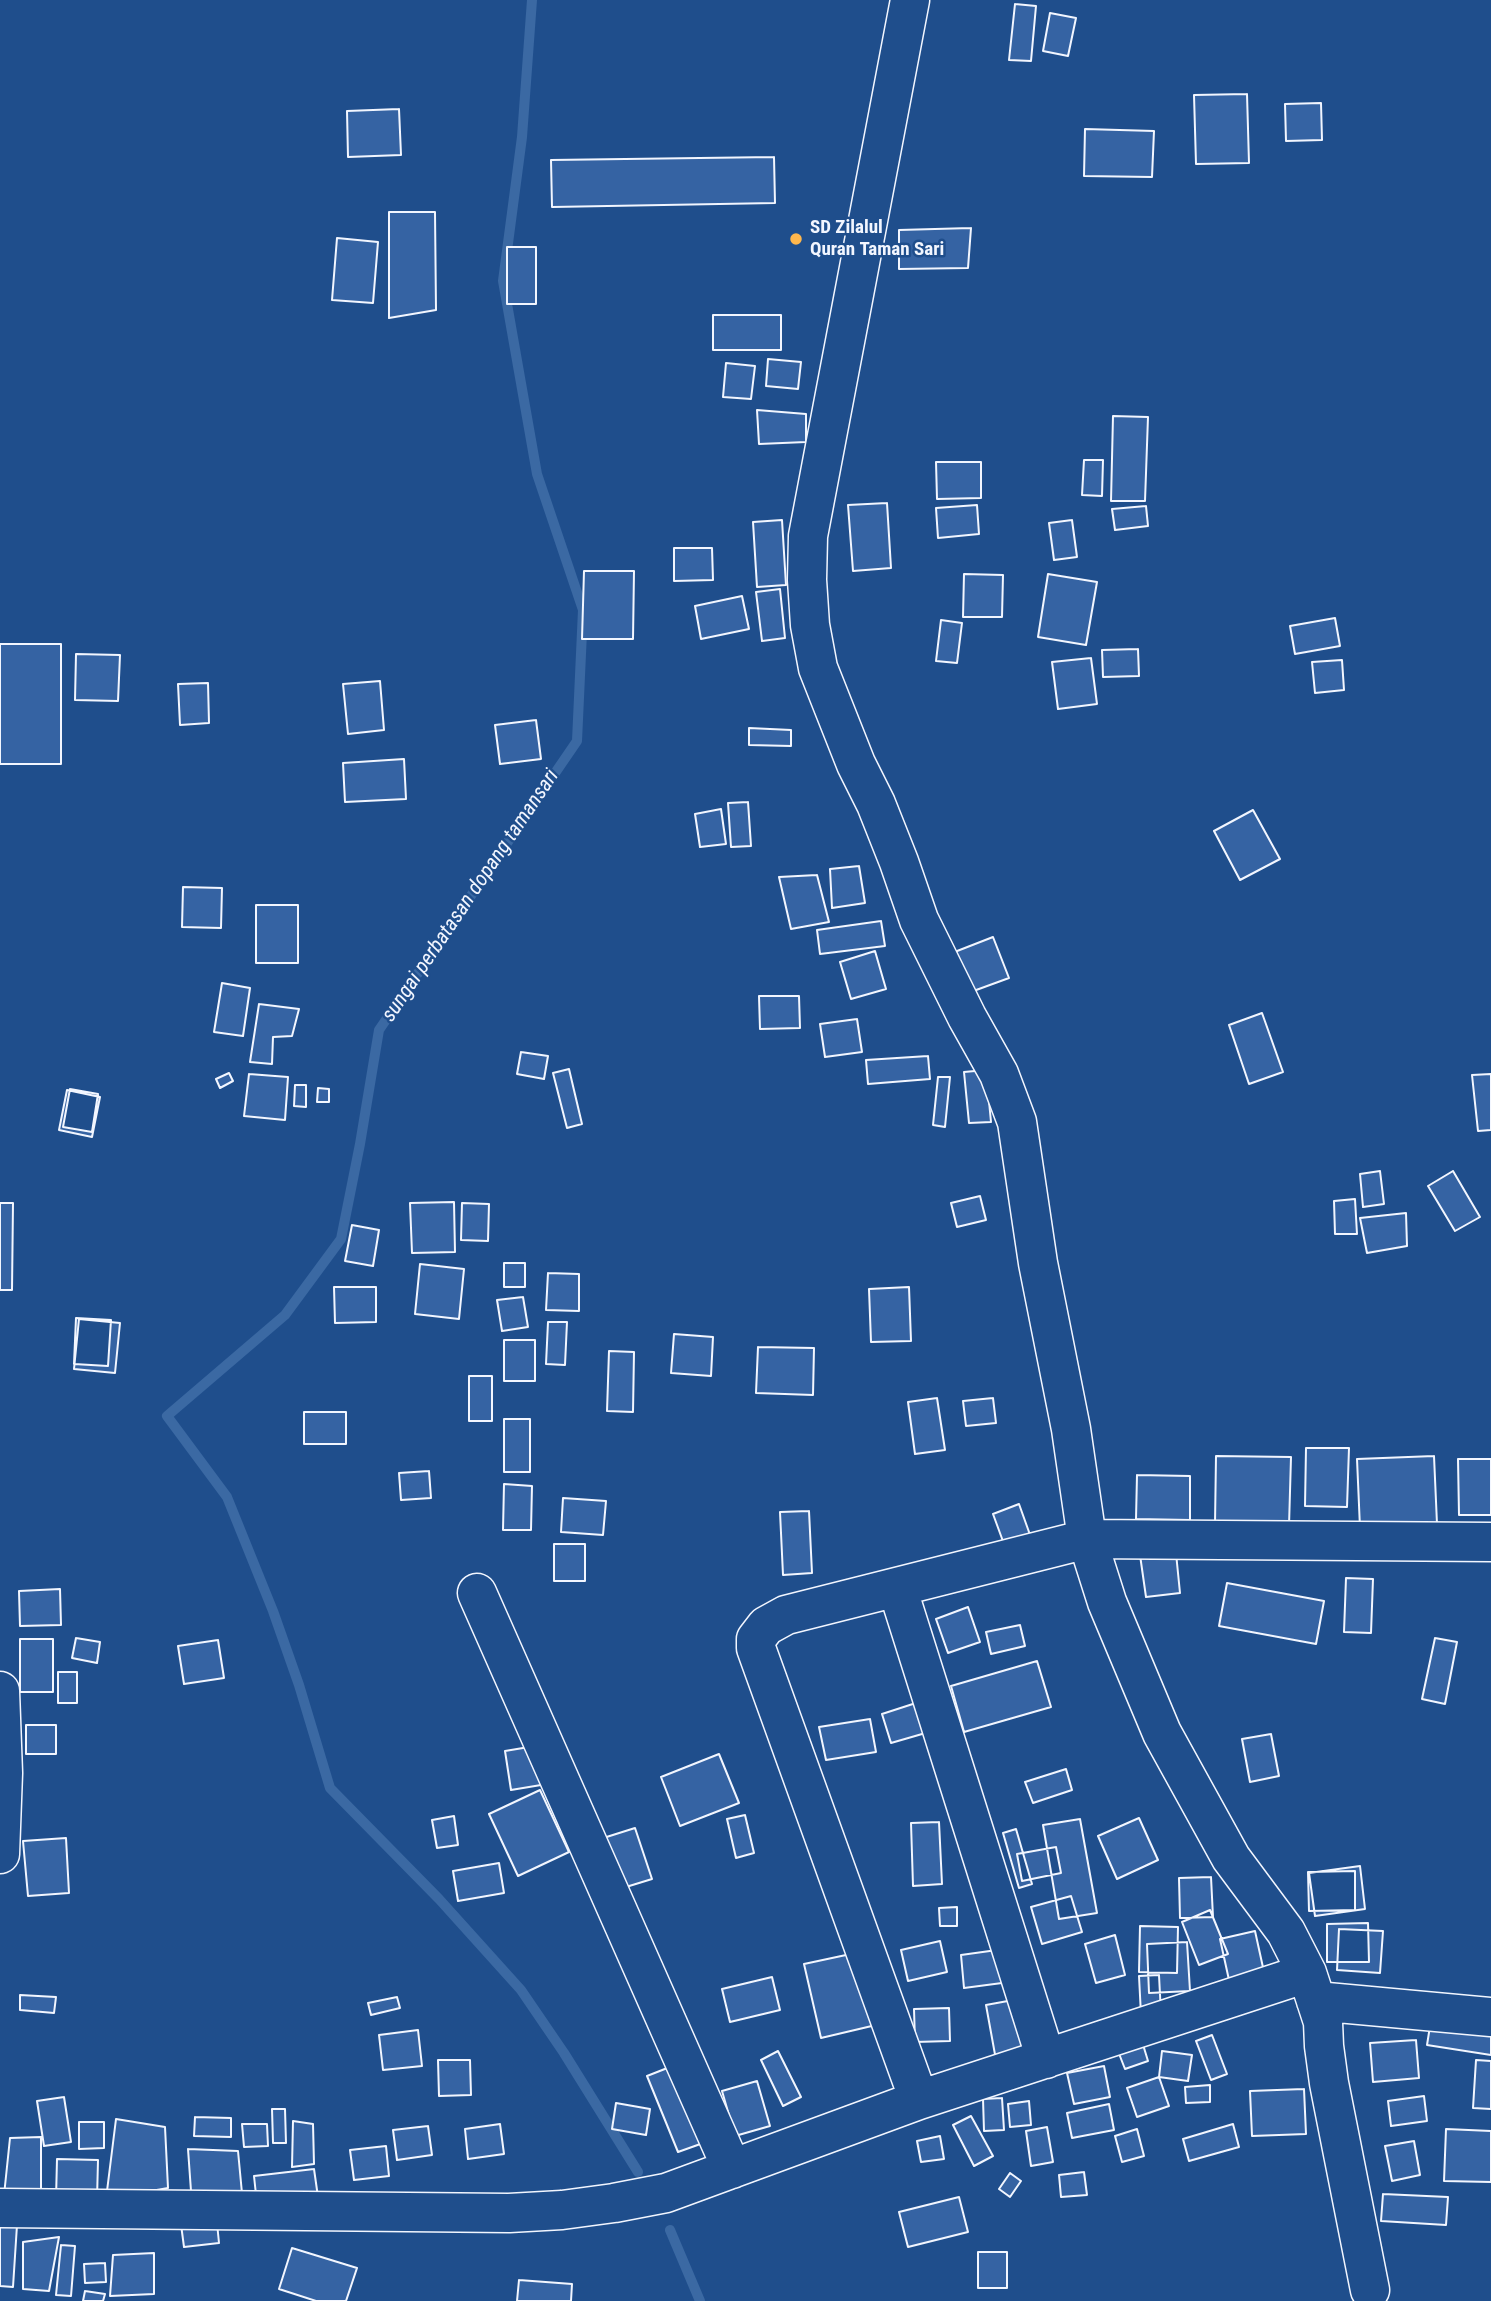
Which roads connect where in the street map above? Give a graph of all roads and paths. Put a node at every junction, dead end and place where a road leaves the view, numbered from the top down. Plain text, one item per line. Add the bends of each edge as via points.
1 (910, 0) edge
2 (1087, 1538) junction
3 (1491, 1542) edge
4 (897, 1587) junction
5 (478, 1593) dead end
6 (0, 1691) edge
7 (0, 1854) edge
8 (1312, 1987) junction
9 (1491, 2017) edge
10 (1046, 2059) junction
11 (919, 2100) junction
12 (733, 2169) junction
13 (0, 2208) edge
14 (1370, 2290) dead end

1 - 2 street via 808,536 810,625 818,668 919,920 999,1074 1017,1122
2 - 3 street
2 - 4 street
2 - 8 street via 1107,1602 1162,1733 1231,1858 1286,1932
4 - 10 street
4 - 11 street via 786,1615 766,1626 756,1639 756,1648
5 - 12 street
6 - 7 street
8 - 9 street
8 - 10 street
8 - 14 street via 1323,2022 1329,2083
10 - 11 street
11 - 12 street
12 - 13 street via 666,2193 562,2210 509,2213

